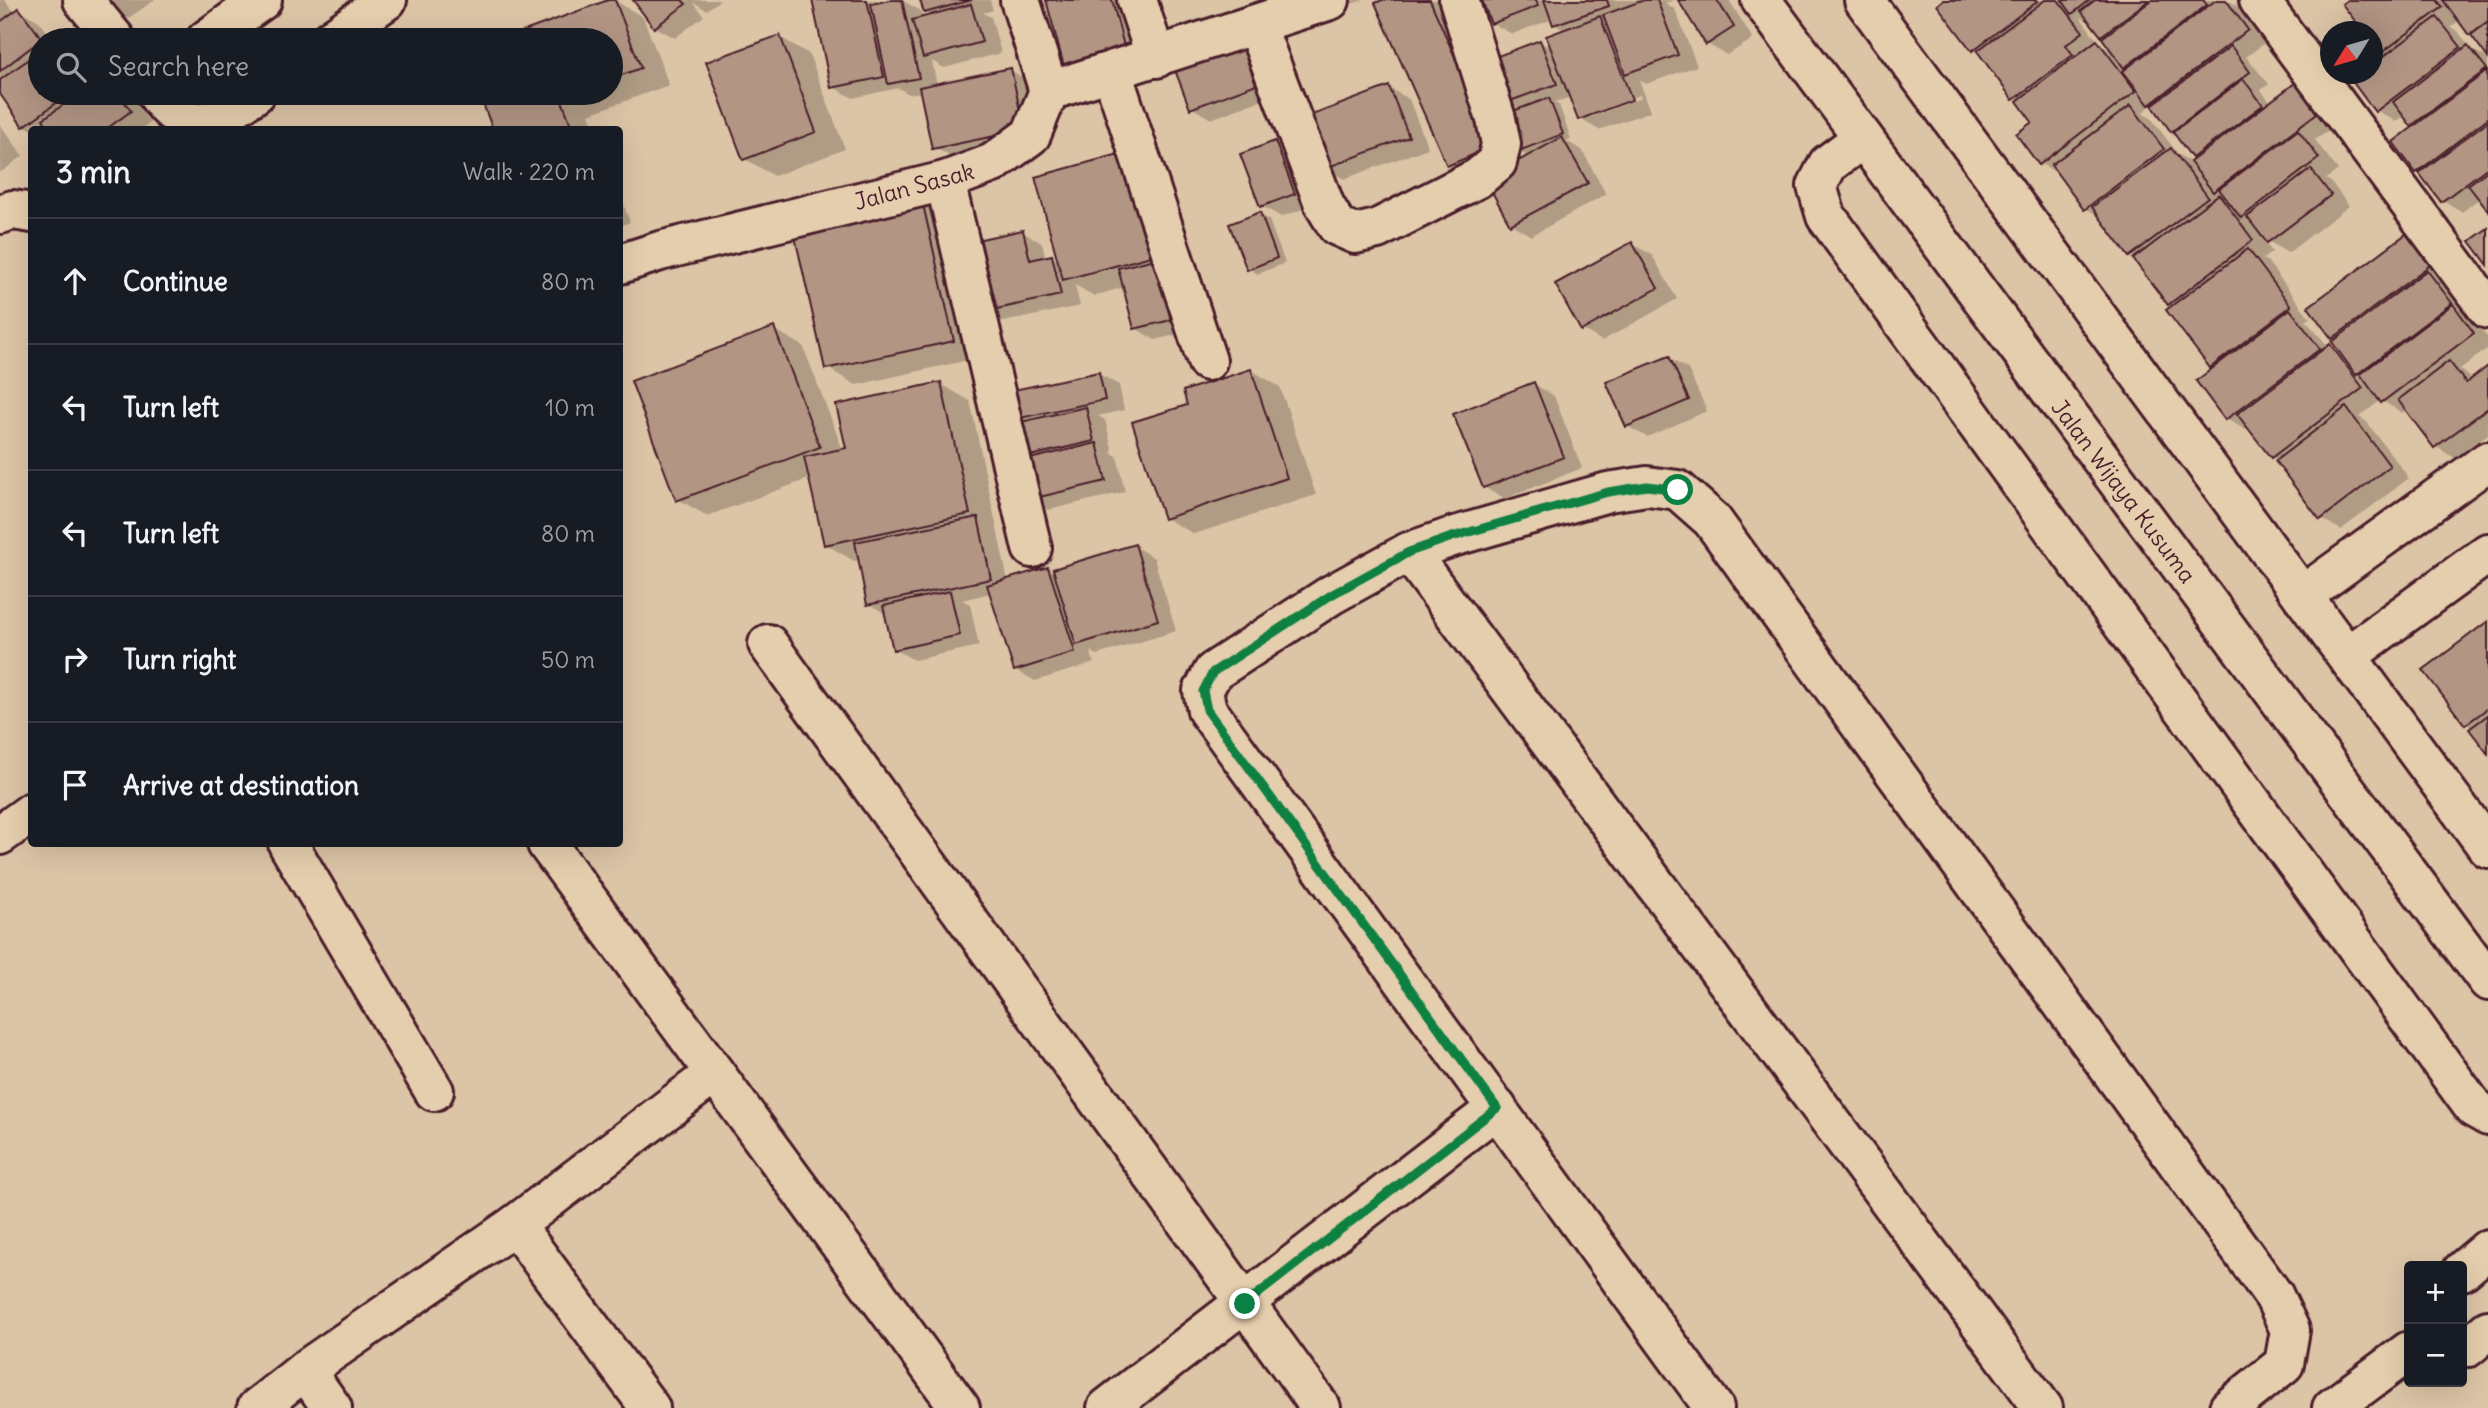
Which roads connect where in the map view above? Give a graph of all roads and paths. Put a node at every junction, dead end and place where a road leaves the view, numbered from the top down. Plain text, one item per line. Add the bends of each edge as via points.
1 (83, 0) edge
2 (262, 0) edge
3 (387, 0) edge
4 (1020, 0) edge
5 (1137, 0) edge
6 (1330, 0) edge
7 (1459, 0) edge
8 (1761, 0) edge
9 (1864, 0) edge
10 (2259, 0) edge
11 (1256, 25) junction
12 (106, 28) edge
13 (223, 28) edge
14 (347, 28) edge
15 (1156, 58) junction
16 (1112, 72) junction
17 (1045, 80) junction
18 (164, 105) edge
19 (238, 105) edge
20 (1863, 138) junction
21 (945, 181) junction
22 (28, 212) edge
23 (0, 214) edge
24 (623, 263) edge
25 (2488, 309) edge
26 (1207, 361) dead end
27 (2488, 461) edge
28 (1032, 548) dead end
29 (1409, 552) junction
30 (2488, 553) edge
31 (2303, 595) junction
32 (768, 644) dead end
33 (2347, 656) junction
34 (28, 814) edge
35 (0, 835) edge
36 (290, 847) edge
37 (549, 847) edge
38 (2488, 848) edge
39 (2488, 981) edge
40 (714, 1074) junction
41 (434, 1090) dead end
42 (1497, 1108) junction
43 (2488, 1116) edge
44 (515, 1225) junction
45 (2488, 1249) edge
46 (2467, 1267) edge
47 (1245, 1304) junction
48 (2488, 1330) edge
49 (2467, 1347) edge
50 (2404, 1355) edge
51 (305, 1370) junction
52 (257, 1408) edge
53 (331, 1408) edge
54 (650, 1408) edge
55 (960, 1408) edge
56 (1107, 1408) edge
57 (1321, 1408) edge
58 (1714, 1408) edge
59 (2043, 1408) edge
60 (2229, 1408) edge
61 (2332, 1408) edge

1 - 12 street
2 - 13 street
3 - 14 street
4 - 17 street
5 - 15 street
6 - 11 street
7 - 11 street via 1496,119 1501,144 1497,162 1478,178 1389,224 1355,234 1337,226 1325,206
8 - 20 street, Jalan Wijaya Kusuma
9 - 31 street
10 - 25 street
11 - 15 street
15 - 16 street
16 - 17 street
16 - 26 street
17 - 21 street, Jalan Sasak via 1031,135 993,163
18 - 19 street via 187,121 207,122
20 - 39 street, Jalan Wijaya Kusuma
20 - 43 street via 1828,164 1817,186 1826,216 2474,1108
21 - 24 street, Jalan Sasak
21 - 28 street
22 - 23 street
27 - 31 street
29 - 42 street via 1331,595 1213,672 1203,691 1207,710
29 - 59 street
29 - 60 street via 1608,492 1647,486 1678,490 1712,520 2274,1296 2290,1331 2284,1364
30 - 33 street
31 - 33 street
32 - 47 street
33 - 38 street
34 - 35 street
36 - 41 street
37 - 40 street
40 - 44 street
40 - 55 street
42 - 47 street
42 - 58 street
44 - 51 street
44 - 54 street
45 - 46 street
47 - 56 street
47 - 57 street
48 - 49 street
50 - 61 street
51 - 52 street
51 - 53 street

